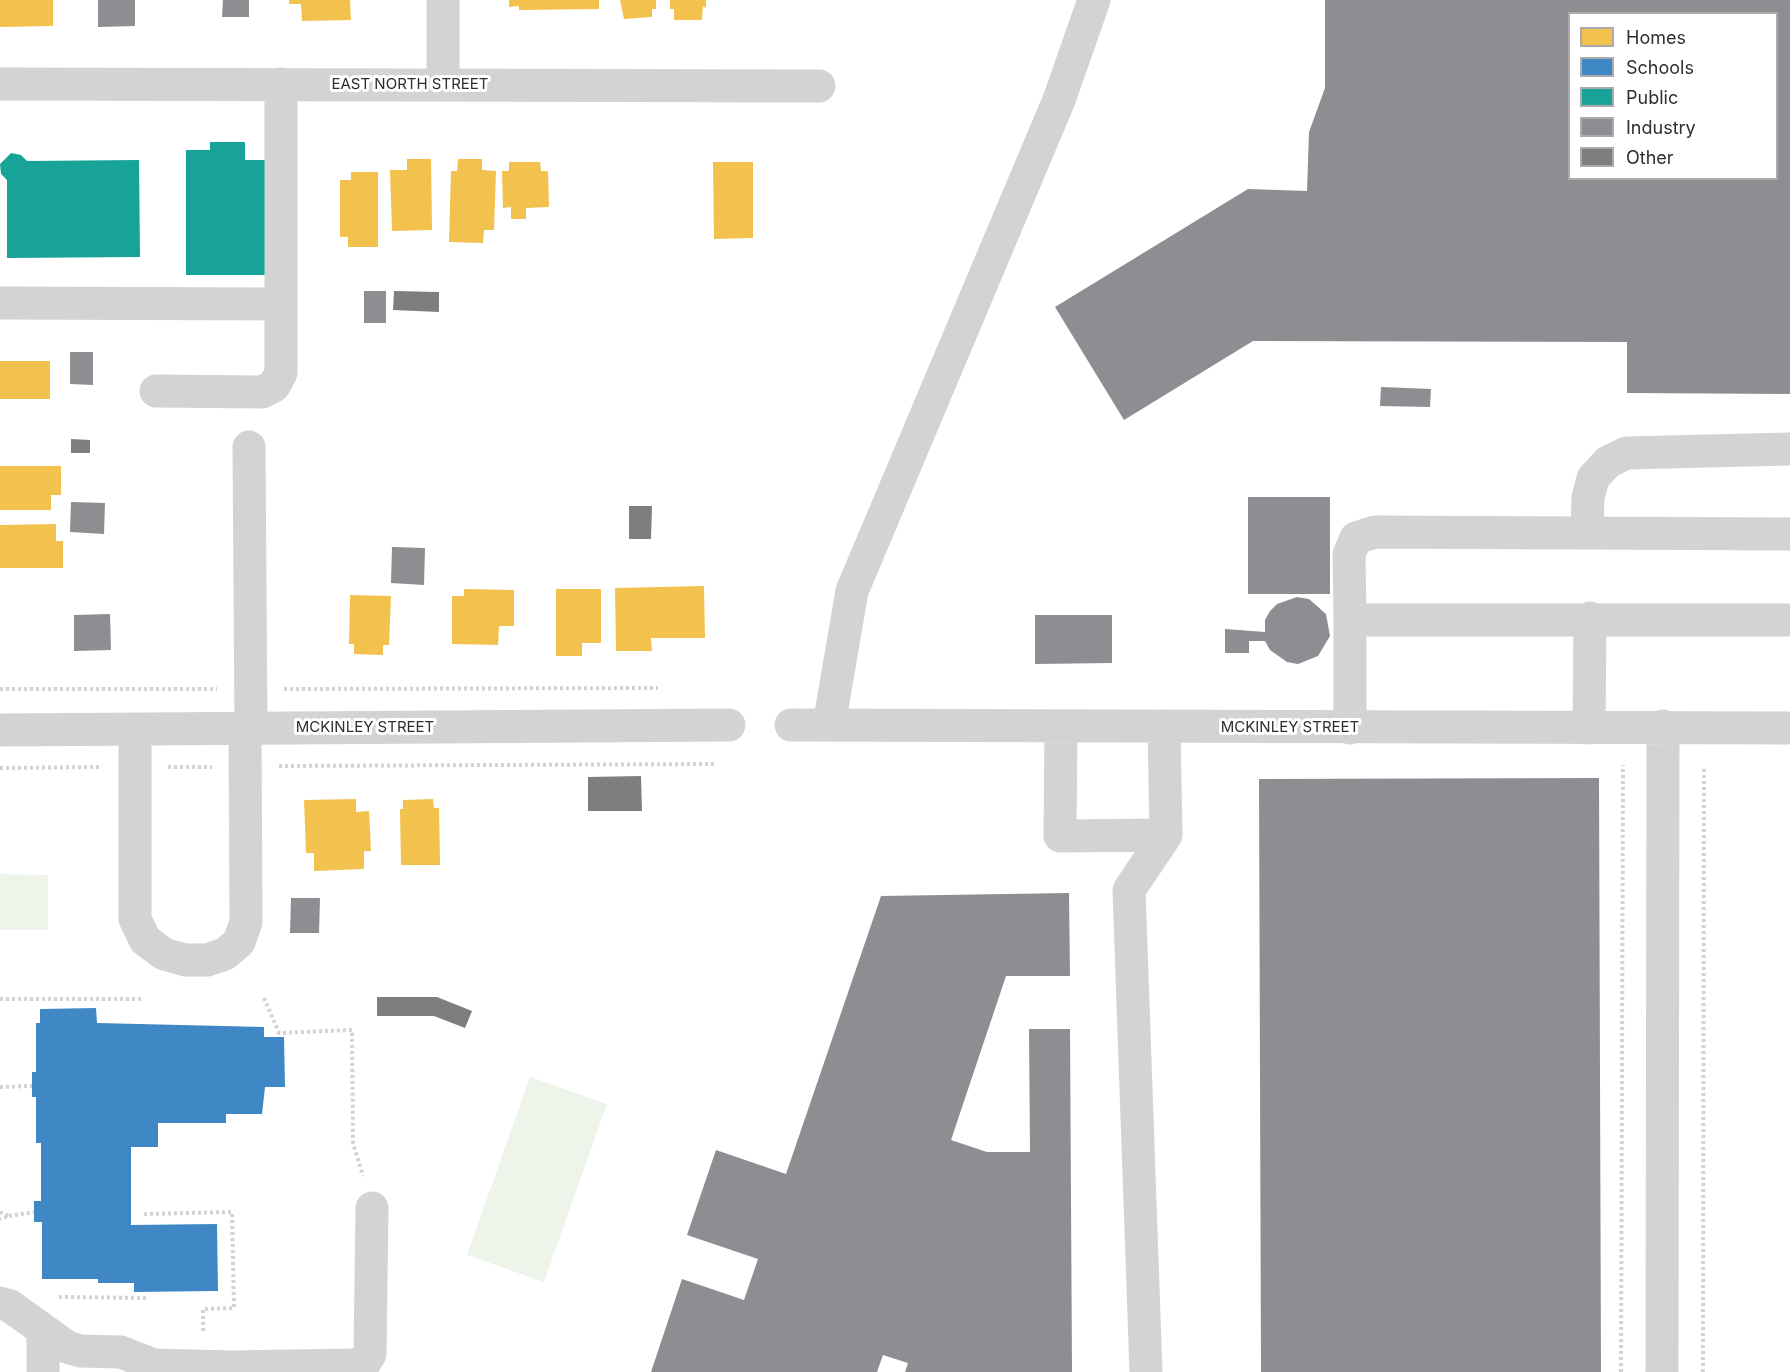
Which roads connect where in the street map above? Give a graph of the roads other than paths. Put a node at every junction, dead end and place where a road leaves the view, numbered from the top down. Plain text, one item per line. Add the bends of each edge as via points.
1 (443, 0) edge
2 (1094, 0) edge
3 (0, 84) edge
4 (282, 84) junction
5 (443, 84) junction
6 (819, 86) dead end
7 (0, 303) edge
8 (282, 304) junction
9 (156, 391) dead end
10 (249, 447) dead end
11 (1790, 449) edge
12 (1587, 533) junction
13 (1790, 534) edge
14 (1590, 618) junction
15 (1350, 620) junction
16 (1790, 620) edge
17 (729, 725) dead end
18 (791, 725) dead end
19 (829, 725) junction
20 (1061, 726) junction
21 (1164, 726) junction
22 (1663, 726) junction
23 (1350, 728) junction
24 (1589, 728) junction
25 (1790, 728) edge
26 (135, 729) junction
27 (248, 729) junction
28 (0, 730) edge
29 (1166, 835) junction
30 (372, 1208) road end
31 (0, 1303) edge
32 (43, 1330) junction
33 (222, 1369) edge
34 (43, 1372) edge
35 (1146, 1372) edge
36 (1662, 1372) edge

1 - 5 street
2 - 19 street via 1059,100 852,591
3 - 4 street, EAST NORTH STREET
4 - 5 street, EAST NORTH STREET
4 - 8 street
5 - 6 street, EAST NORTH STREET
7 - 8 street
8 - 9 street via 282,372 274,386 262,392
10 - 27 street
11 - 12 street via 1626,453 1608,462 1593,478
12 - 13 street
12 - 15 street via 1376,532 1356,538 1349,554
14 - 15 street
14 - 16 street
14 - 24 street
15 - 23 street
17 - 27 street, MCKINLEY STREET
18 - 19 street, MCKINLEY STREET
19 - 20 street, MCKINLEY STREET
20 - 21 street, MCKINLEY STREET
20 - 29 street via 1060,836
21 - 23 street, MCKINLEY STREET
21 - 29 street
22 - 24 street, MCKINLEY STREET
22 - 25 street, MCKINLEY STREET
22 - 36 street
23 - 24 street, MCKINLEY STREET
26 - 27 street, MCKINLEY STREET
26 - 27 street via 135,920 145,940 164,954 185,960 207,960 225,954 239,942 246,922
26 - 28 street, MCKINLEY STREET
29 - 35 street via 1129,890
30 - 33 street via 370,1354 365,1362
31 - 32 street
32 - 33 street via 80,1351 121,1352 154,1365
32 - 34 street

